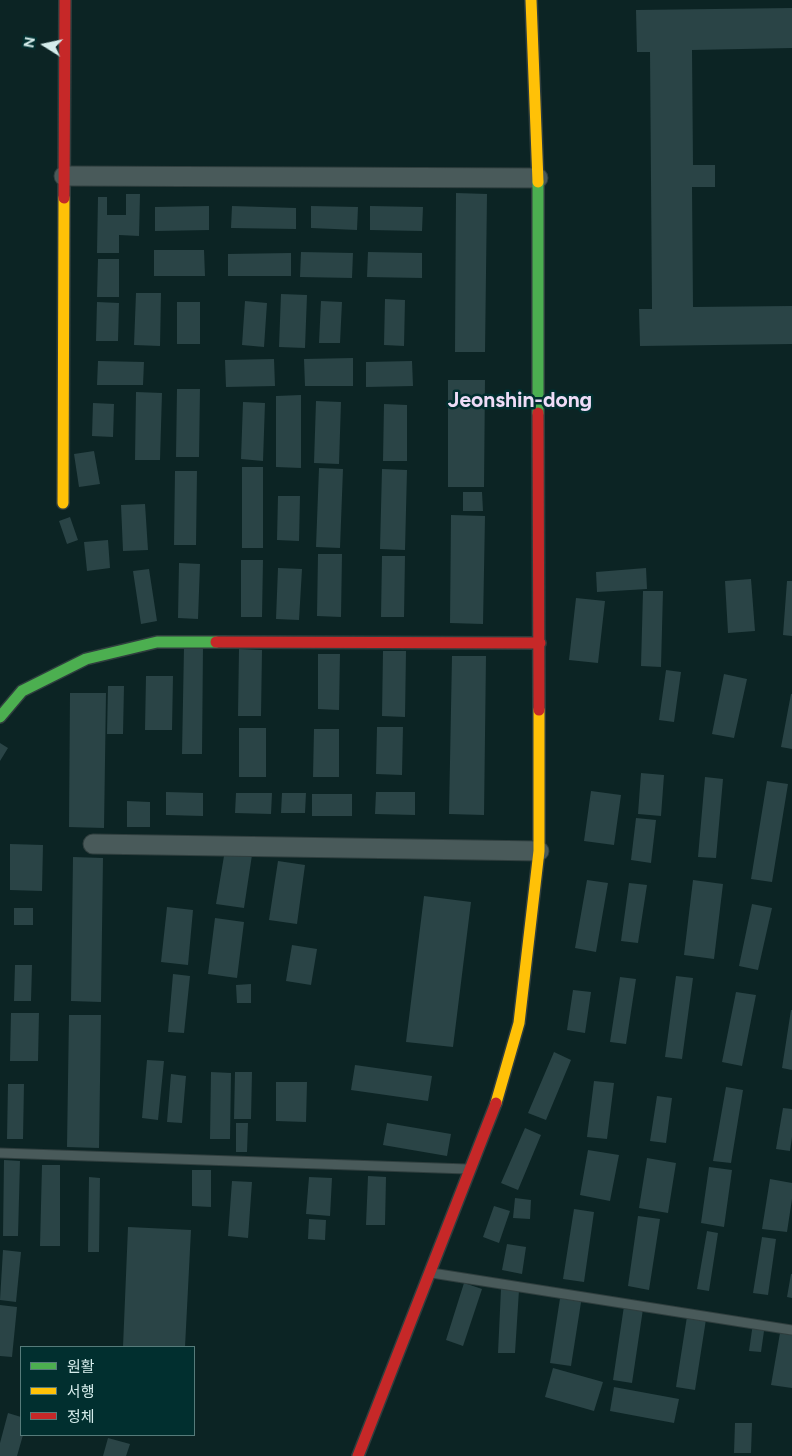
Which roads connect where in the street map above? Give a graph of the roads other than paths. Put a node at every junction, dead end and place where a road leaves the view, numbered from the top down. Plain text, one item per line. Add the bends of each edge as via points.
1 (65, 0) edge
2 (531, 0) edge
3 (64, 176) junction
4 (538, 178) junction
5 (63, 502) dead end
6 (540, 643) junction
7 (0, 717) edge
8 (93, 844) dead end
9 (539, 850) junction
10 (0, 1153) edge
11 (470, 1169) junction
12 (430, 1273) junction
13 (792, 1330) edge
14 (358, 1456) edge

1 - 3 main road
2 - 4 main road
3 - 4 street
3 - 5 main road
4 - 6 main road
6 - 7 main road via 157,642 86,659 22,691
6 - 9 main road
8 - 9 street
9 - 11 main road via 519,1023 496,1103
10 - 11 lane
11 - 12 main road
12 - 13 lane
12 - 14 main road

